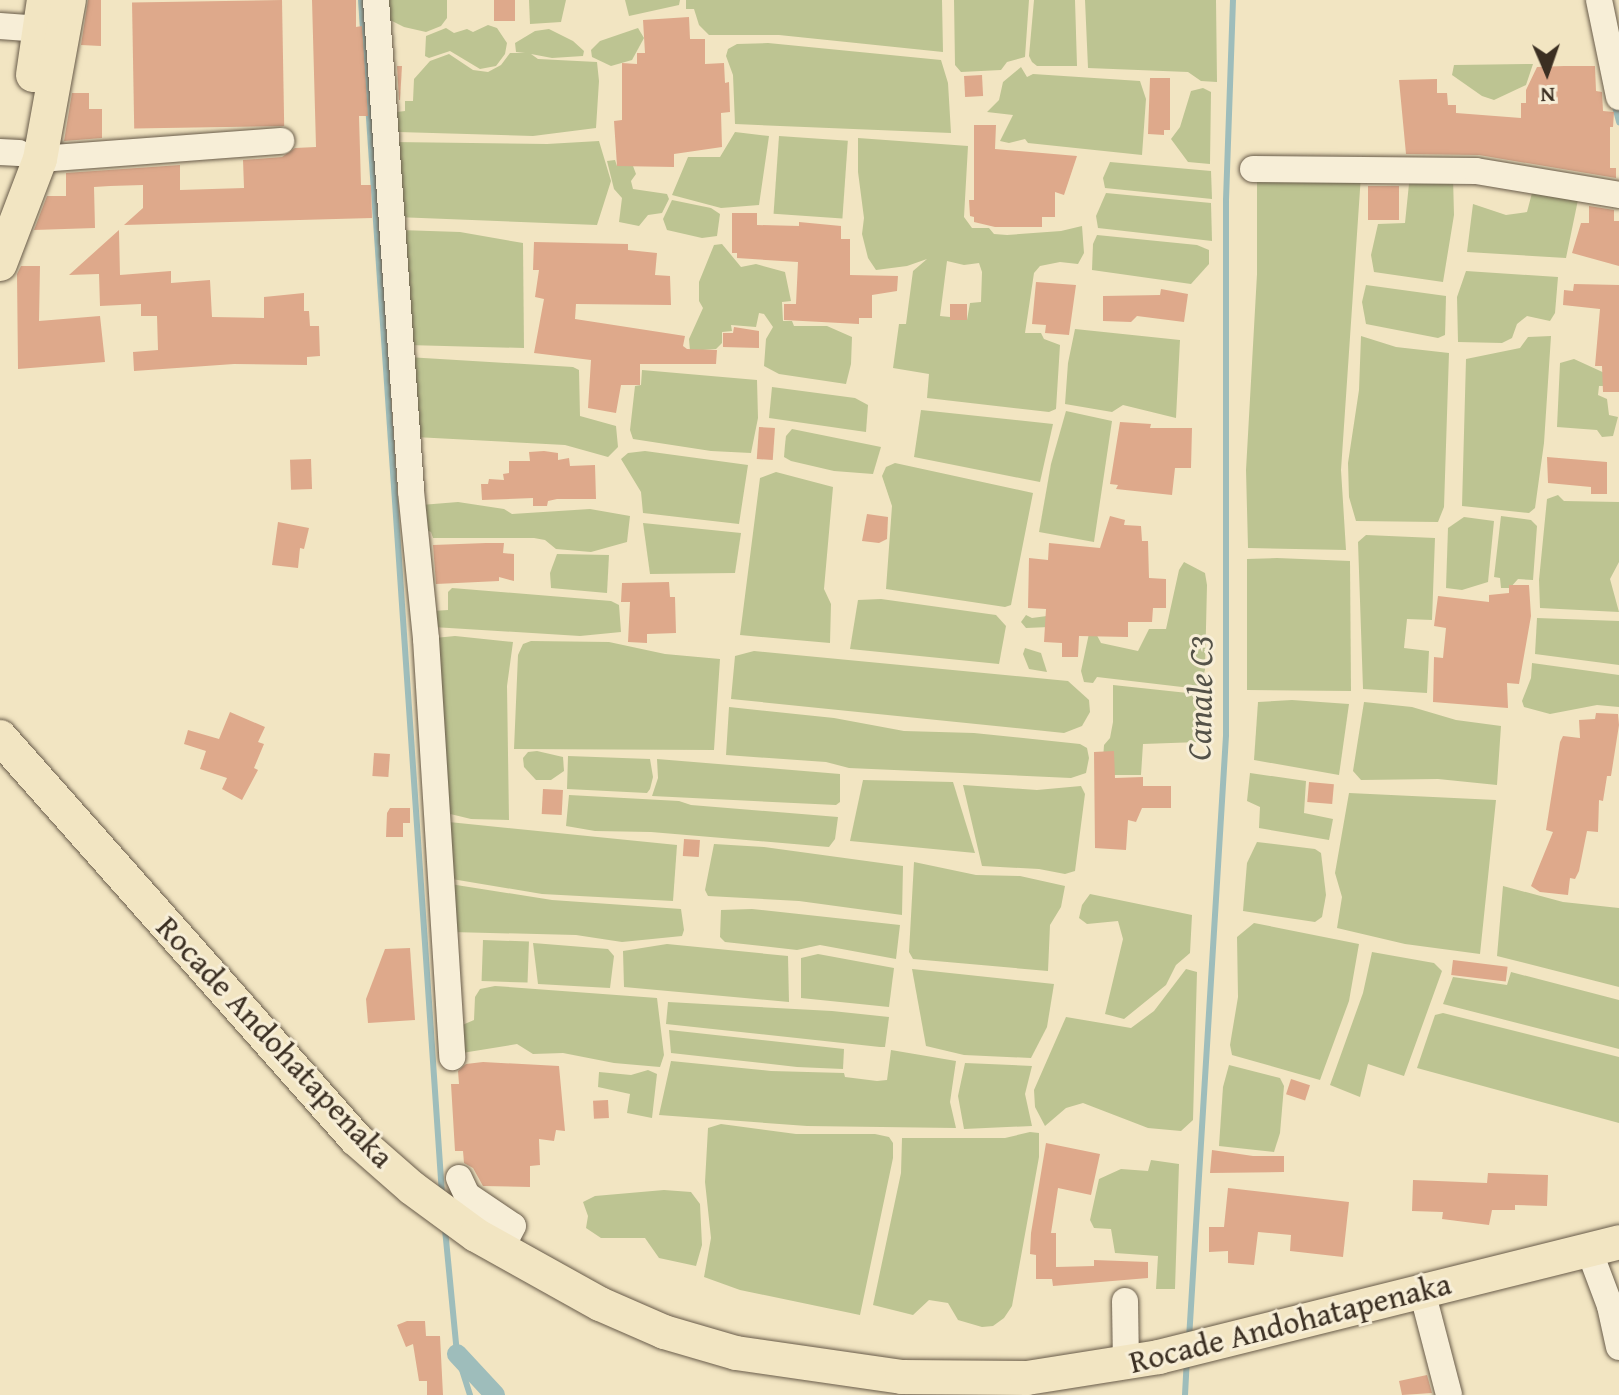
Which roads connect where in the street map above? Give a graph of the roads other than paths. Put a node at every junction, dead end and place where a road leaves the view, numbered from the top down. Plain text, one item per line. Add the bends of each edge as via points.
1 (69, 0) edge
2 (376, 0) edge
3 (1601, 12) edge
4 (42, 14) edge
5 (0, 26) edge
6 (1619, 97) edge
7 (281, 141) dead end
8 (20, 154) edge
9 (1253, 169) dead end
10 (1619, 195) edge
11 (0, 211) edge
12 (0, 264) edge
13 (0, 737) edge
14 (452, 1057) dead end
15 (459, 1178) dead end
16 (488, 1243) junction
17 (1602, 1254) edge
18 (1125, 1301) dead end
19 (1427, 1305) junction
20 (1619, 1347) edge
21 (1142, 1360) junction
22 (1449, 1395) edge

1 - 8 main road
2 - 14 street via 426,639
3 - 6 street
4 - 5 street
4 - 8 main road
7 - 8 street
8 - 11 main road
8 - 12 main road
9 - 10 street via 1476,171
13 - 16 main road, Rocade Andohatapenaka via 356,1139
15 - 16 street via 467,1195 513,1226
16 - 21 main road, Rocade Andohatapenaka via 613,1310 736,1353 902,1377 992,1379
17 - 19 main road, Rocade Andohatapenaka
17 - 20 street
18 - 21 street
19 - 21 main road, Rocade Andohatapenaka
19 - 22 street

